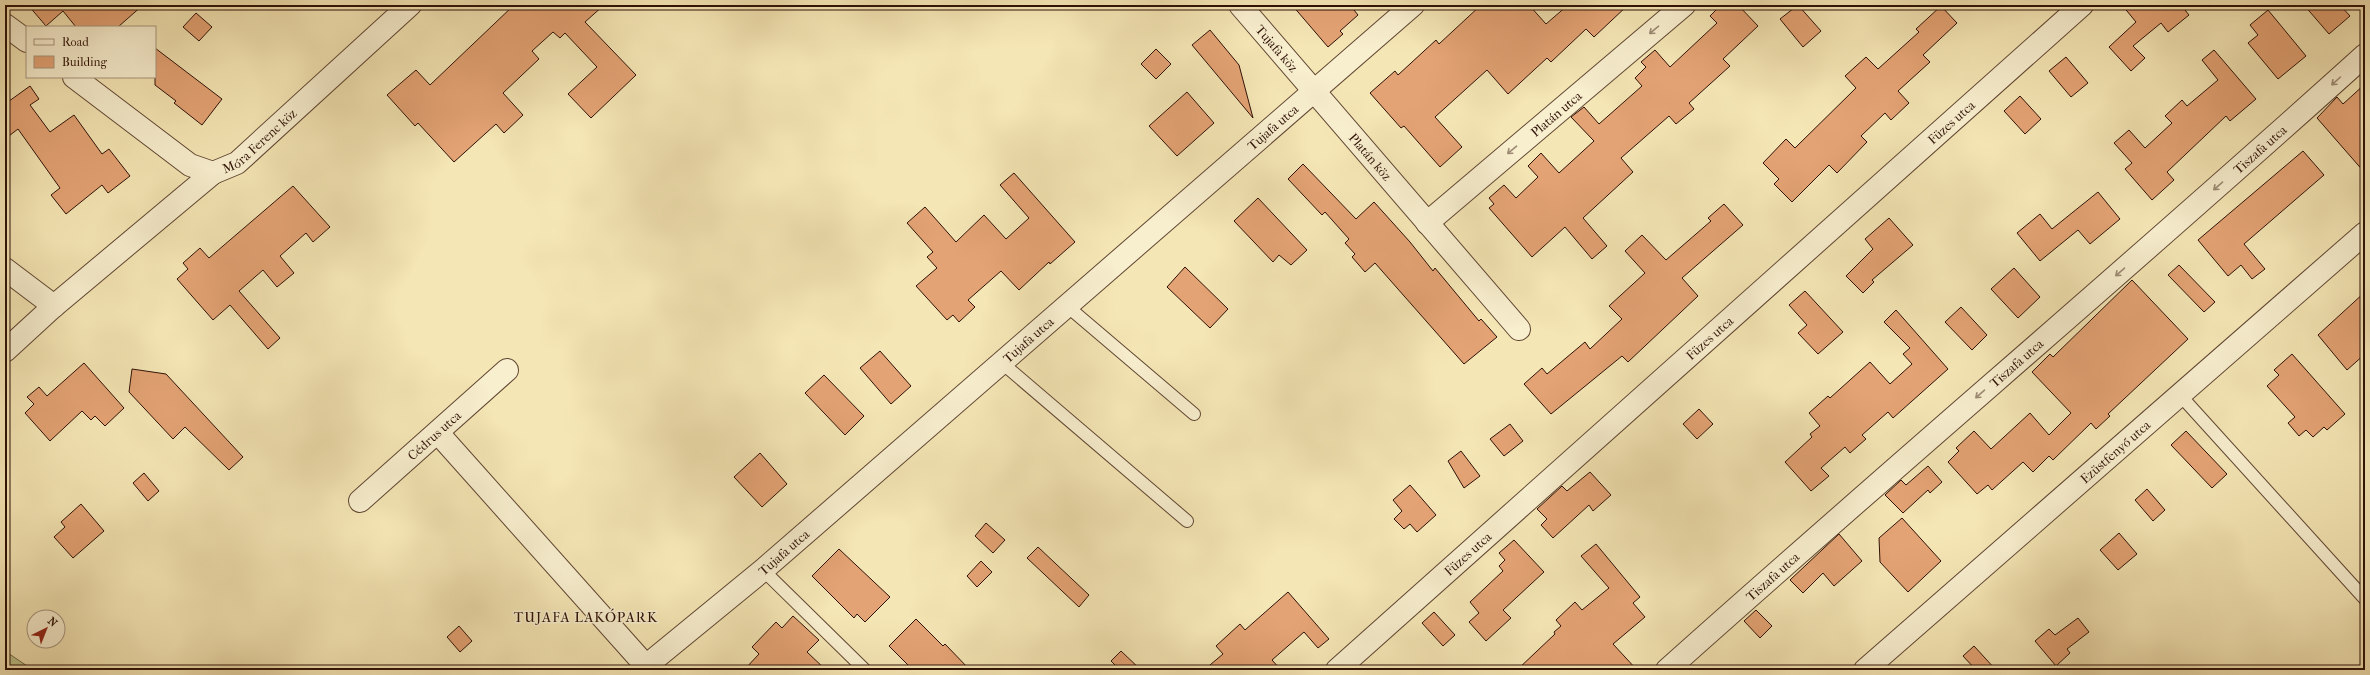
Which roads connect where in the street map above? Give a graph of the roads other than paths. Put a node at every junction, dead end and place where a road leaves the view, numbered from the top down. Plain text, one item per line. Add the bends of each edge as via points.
1 (410, 5) edge
2 (1240, 5) edge
3 (1413, 5) edge
4 (1684, 5) edge
5 (2082, 5) edge
6 (5, 25) edge
7 (26, 41) edge
8 (2365, 55) edge
9 (75, 78) edge
10 (1313, 92) junction
11 (213, 173) junction
12 (1427, 223) junction
13 (2365, 233) edge
14 (5, 269) edge
15 (54, 306) junction
16 (1067, 306) junction
17 (1519, 329) dead end
18 (5, 351) edge
19 (1002, 363) junction
20 (507, 370) dead end
21 (2180, 395) junction
22 (1194, 414) dead end
23 (438, 433) junction
24 (360, 501) dead end
25 (1187, 521) dead end
26 (763, 570) junction
27 (2365, 599) edge
28 (643, 668) edge
29 (865, 670) edge
30 (1337, 670) edge
31 (1667, 670) edge
32 (1865, 670) edge

1 - 11 street, Móra Ferenc köz via 237,163
2 - 10 street, Tujafa köz
3 - 10 street, Tujafa utca
4 -> 12 street, Platán utca
5 - 30 street, Füzes utca
6 - 7 street
8 -> 31 street, Tiszafa utca
9 - 11 street, Móra Ferenc köz via 190,165
10 - 12 street, Platán köz
10 - 16 street, Tujafa utca
11 - 15 street
12 - 17 street, Platán köz
13 - 21 street, Ezüstfenyő utca
14 - 15 street
15 - 18 street
16 - 19 street, Tujafa utca
16 - 22 lane
19 - 25 lane
19 - 26 street, Tujafa utca
20 - 23 street, Cédrus utca
21 - 27 lane
21 - 32 street, Ezüstfenyő utca
23 - 24 street, Cédrus utca
23 - 28 street
26 - 28 street, Tujafa utca
26 - 29 lane

